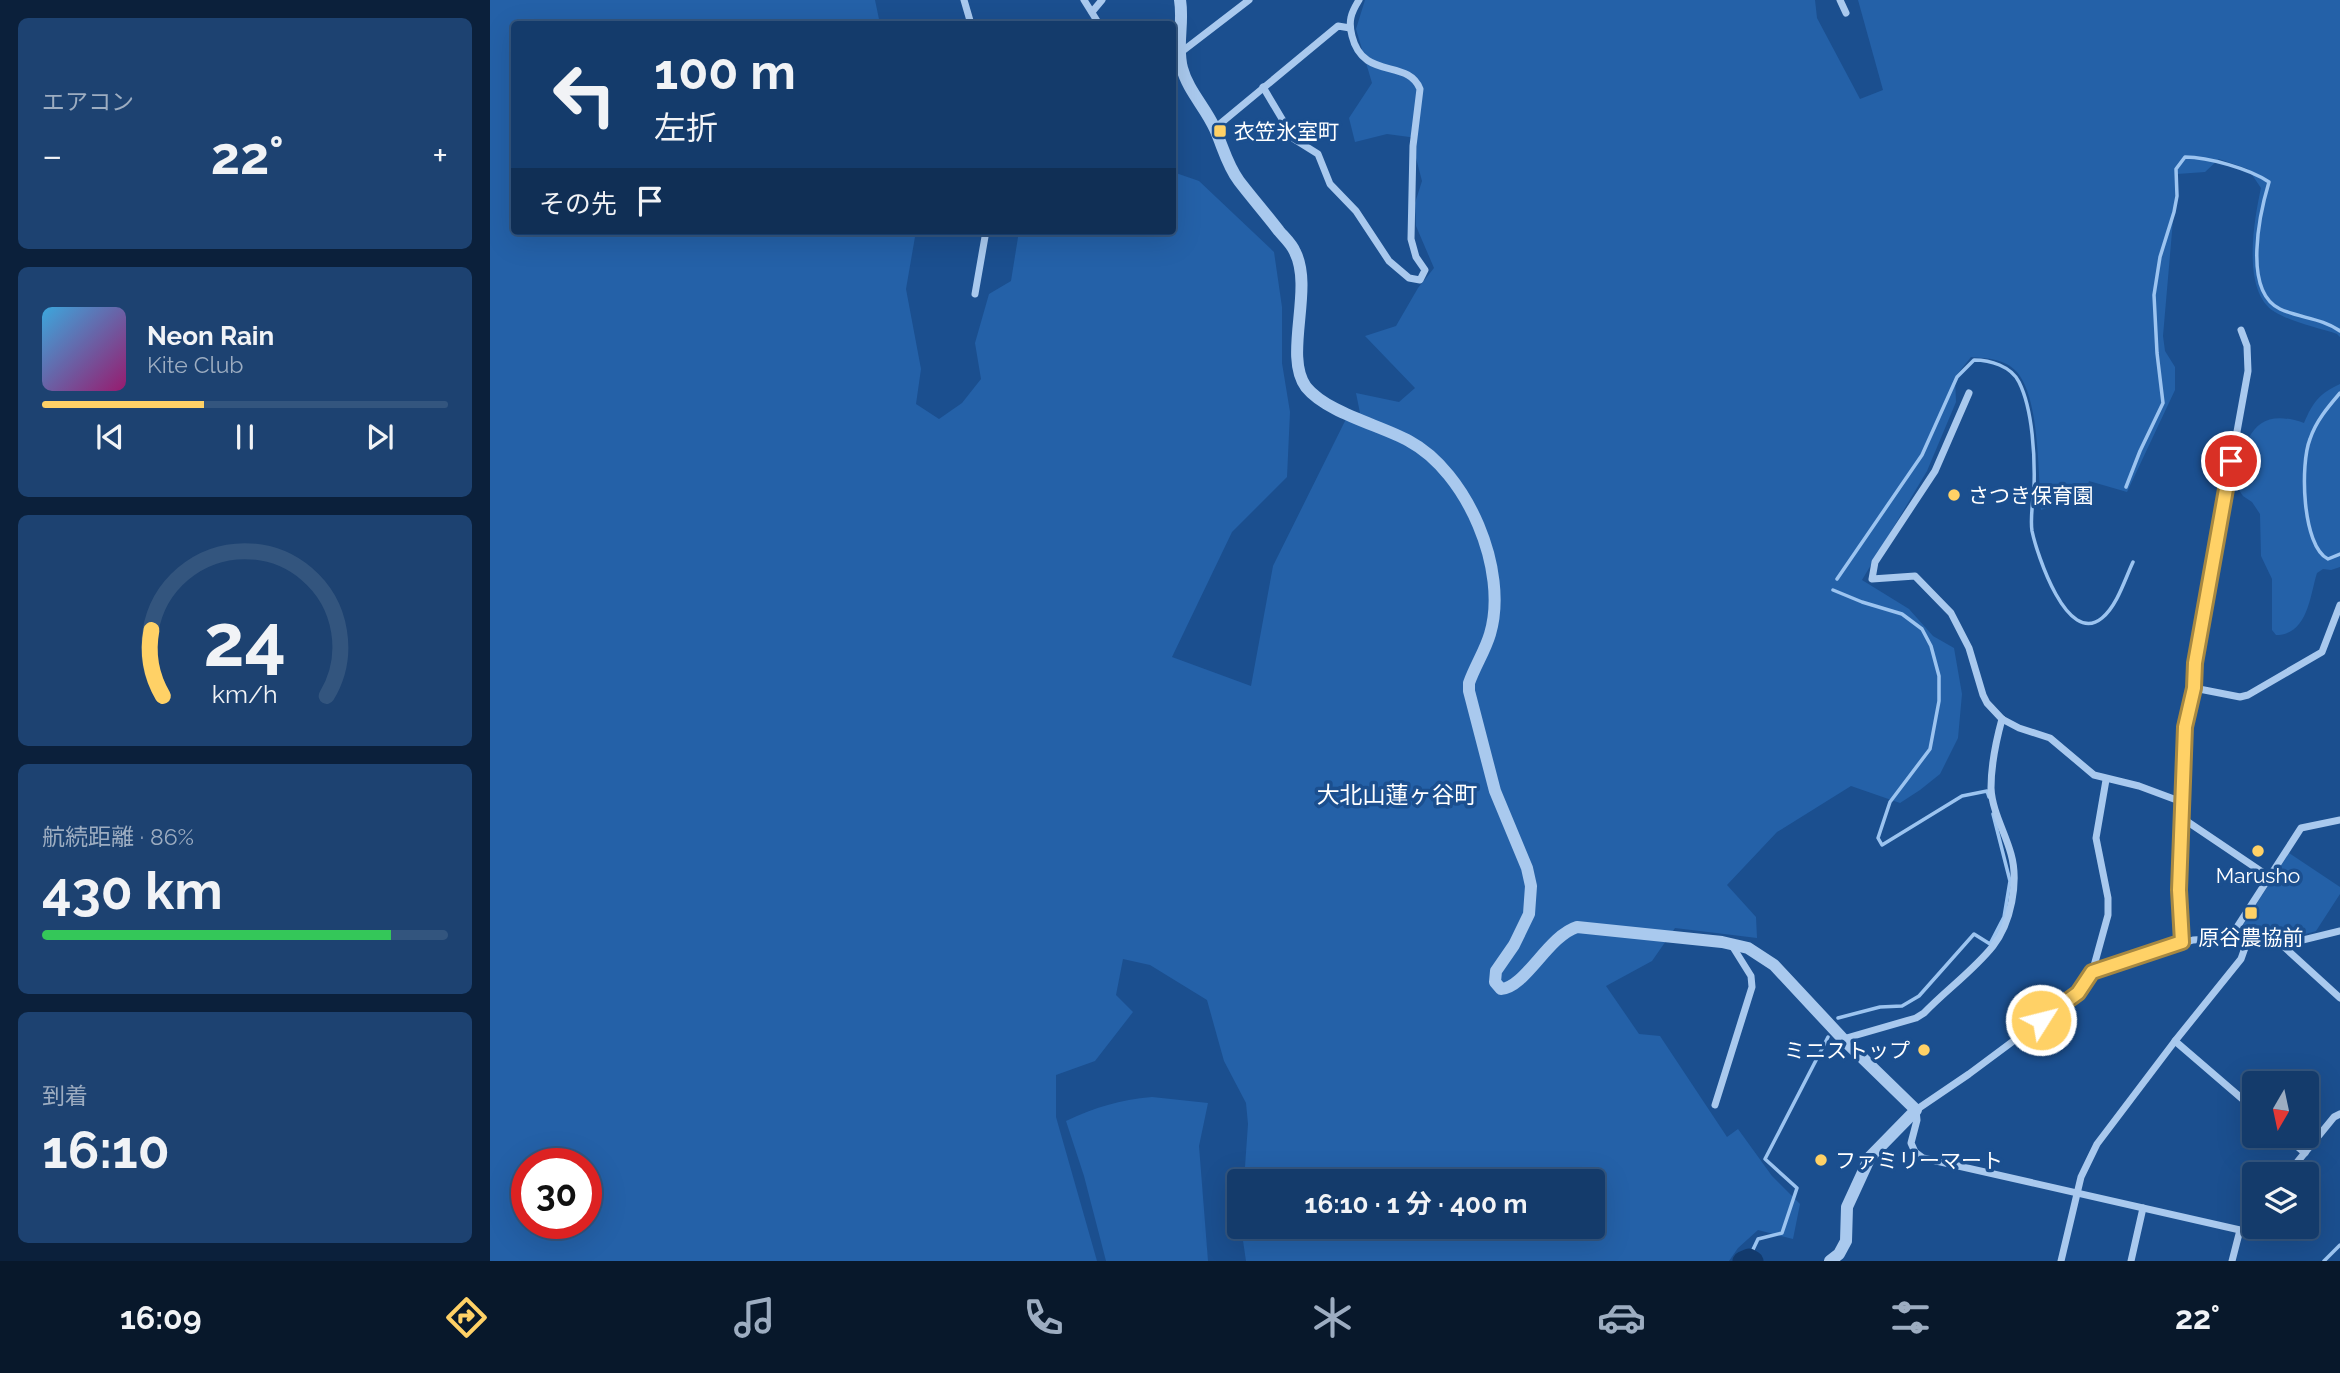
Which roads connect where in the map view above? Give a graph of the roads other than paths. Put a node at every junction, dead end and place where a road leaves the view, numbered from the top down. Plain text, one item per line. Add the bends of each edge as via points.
1 (964, 0) edge
2 (1084, 0) edge
3 (1101, 0) edge
4 (1180, 0) edge
5 (1249, 0) edge
6 (1359, 0) edge
7 (1840, 0) edge
8 (1092, 12) junction
9 (1846, 13) dead end
10 (970, 21) edge
11 (1096, 21) edge
12 (1350, 28) junction
13 (1180, 54) junction
14 (1263, 88) junction
15 (1215, 128) junction
16 (985, 235) edge
17 (975, 294) dead end
18 (2241, 330) dead end
19 (1969, 393) dead end
20 (2340, 604) edge
21 (2194, 688) junction
22 (2002, 719) junction
23 (2106, 779) junction
24 (2182, 802) junction
25 (2182, 818) junction
26 (2340, 820) edge
27 (2268, 876) junction
28 (2340, 931) edge
29 (2230, 938) junction
30 (2182, 942) junction
31 (2247, 942) junction
32 (1731, 943) junction
33 (2282, 945) junction
34 (2092, 972) junction
35 (2340, 998) edge
36 (1843, 1039) junction
37 (2175, 1041) junction
38 (2242, 1099) edge
39 (1715, 1105) dead end
40 (1916, 1110) junction
41 (2340, 1114) edge
42 (2299, 1148) edge
43 (2305, 1153) junction
44 (2297, 1162) edge
45 (2077, 1192) junction
46 (2143, 1208) junction
47 (1830, 1261) edge
48 (2061, 1261) edge
49 (2131, 1261) edge
50 (2232, 1261) edge

1 - 10 street
2 - 8 street
3 - 8 street
4 - 13 street
5 - 13 street
6 - 12 street via 1351,13
7 - 9 street
8 - 11 street
12 - 14 street via 1338,26
12 - 14 street via 1363,58 1404,73 1420,89 1413,145 1411,239 1425,270 1420,280 1409,278 1389,261 1356,211 1330,184 1318,154 1294,139
13 - 15 street via 1188,84
14 - 15 street
15 - 32 street via 1237,178 1295,251 1302,290 1298,353 1305,386 1333,407 1411,442 1439,464 1466,498 1486,549 1492,618 1469,691 1495,791 1531,886 1529,914 1496,971 1497,986 1514,986 1557,939 1577,927
16 - 17 street
18 - 21 street via 2248,371
19 - 22 street via 1935,471 1875,562 1872,579 1914,576 1930,589 1951,613 1969,648 1983,695
20 - 21 street via 2322,652 2248,695
21 - 24 street via 2185,727
22 - 23 street via 2050,738 2085,769
22 - 36 street via 1991,789 2013,871 2012,895 2001,932 1977,963 1924,1013
23 - 24 street
23 - 34 street via 2096,838 2109,898 2108,915
24 - 25 street
25 - 27 street
25 - 30 street
26 - 27 street via 2301,828
27 - 29 street
28 - 33 street
29 - 30 street
29 - 31 street
30 - 34 street
31 - 33 street
31 - 37 street via 2241,959
32 - 36 street via 1774,965
32 - 39 street via 1751,976 1752,988
33 - 35 street
34 - 40 street via 2078,993
36 - 40 street
37 - 38 street
37 - 45 street via 2097,1144
40 - 45 street via 1911,1143 1923,1158
40 - 47 street via 1870,1157 1847,1207 1846,1241
41 - 43 street
42 - 43 street
43 - 44 street
45 - 46 street
45 - 48 street
46 - 49 street
46 - 50 street via 2240,1230

